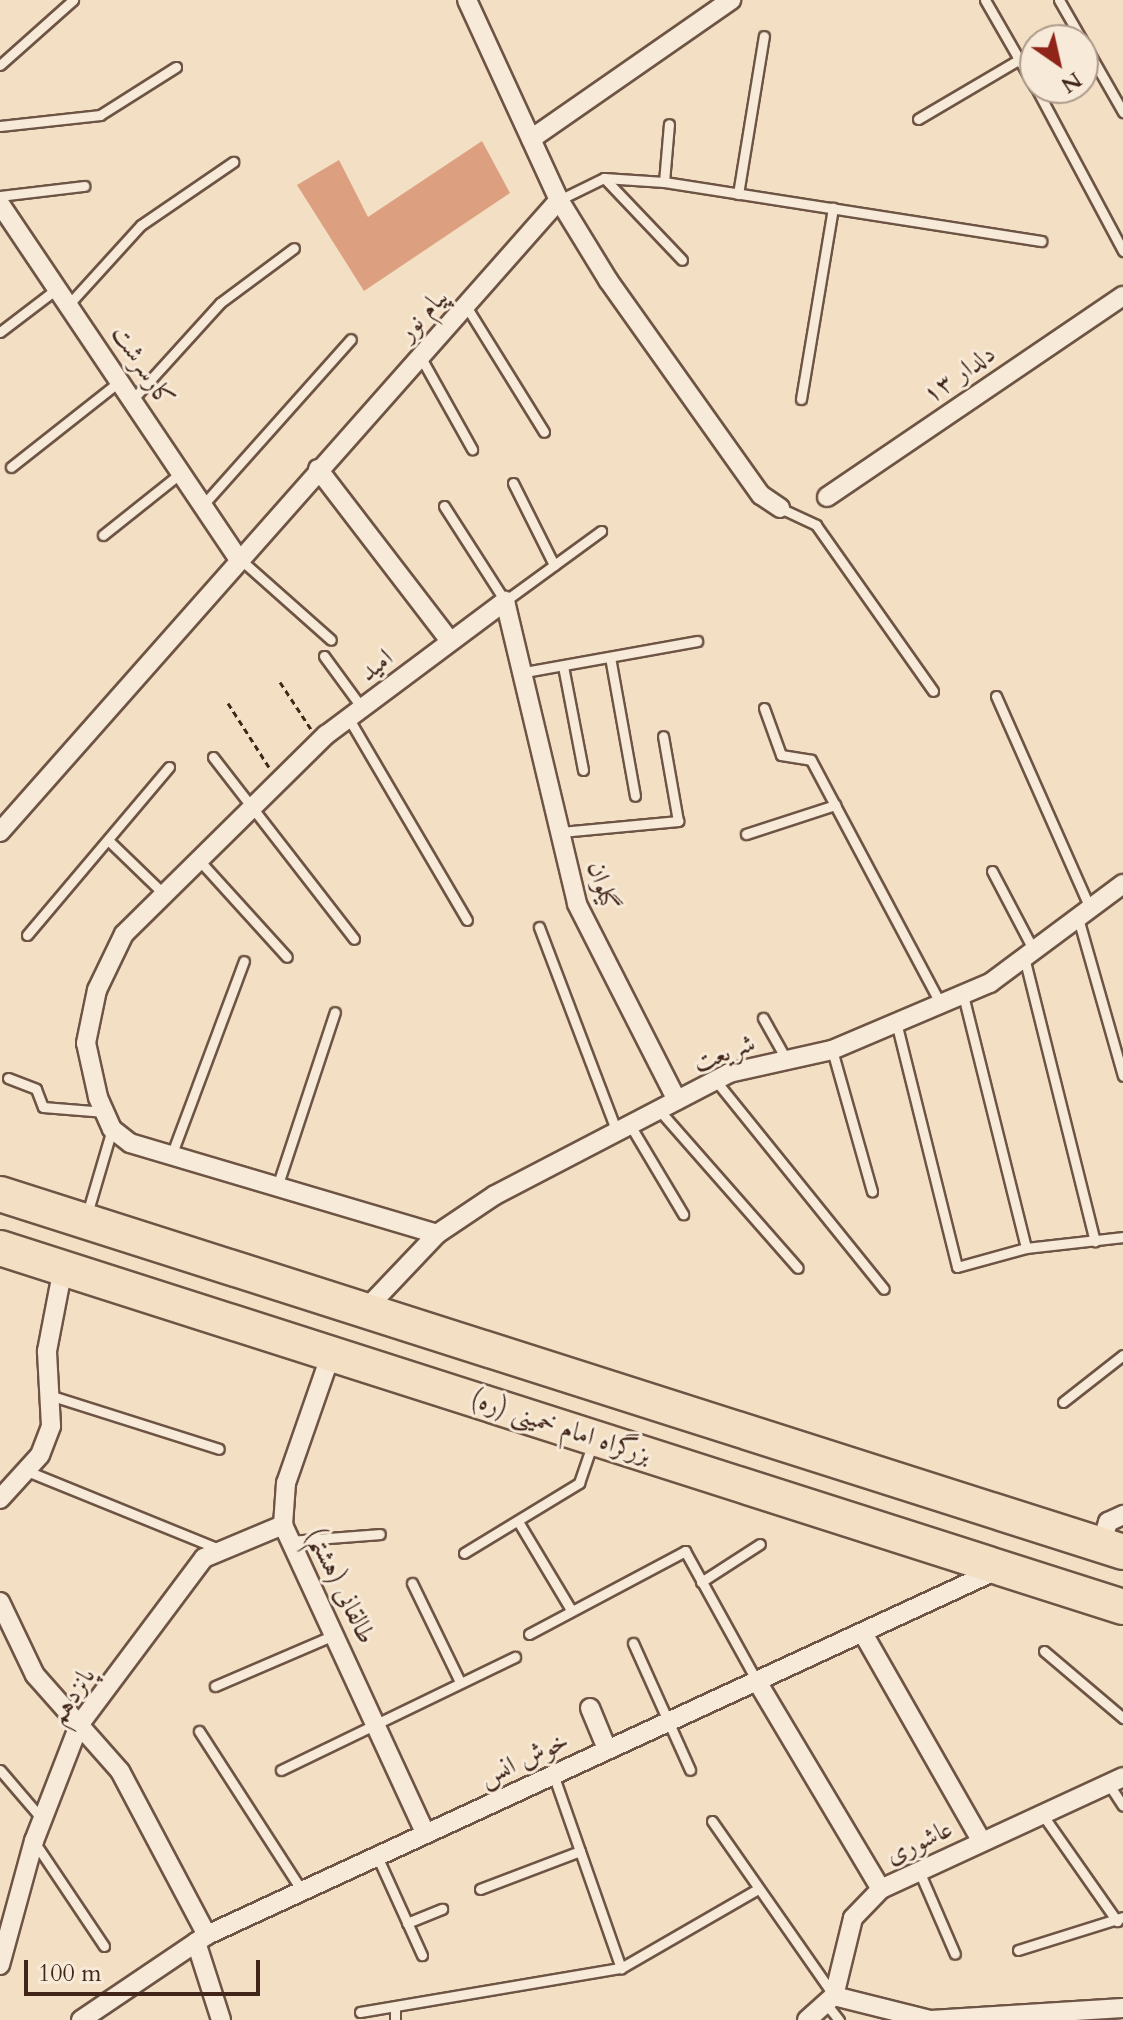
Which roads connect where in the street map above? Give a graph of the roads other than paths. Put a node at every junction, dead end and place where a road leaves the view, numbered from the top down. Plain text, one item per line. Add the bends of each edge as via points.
1 (73, 0) edge
2 (467, 0) edge
3 (731, 0) edge
4 (985, 0) edge
5 (1059, 0) edge
6 (1072, 24) edge
7 (764, 36) dead end
8 (1019, 57) edge
9 (1019, 60) edge
10 (0, 65) edge
11 (176, 67) dead end
12 (1099, 70) edge
13 (1044, 104) edge
14 (1123, 112) edge
15 (918, 119) dead end
16 (669, 124) dead end
17 (0, 126) edge
18 (531, 139) junction
19 (233, 162) dead end
20 (604, 178) junction
21 (664, 182) junction
22 (84, 186) dead end
23 (738, 194) junction
24 (0, 196) edge
25 (559, 200) junction
26 (0, 204) edge
27 (833, 208) junction
28 (1041, 241) dead end
29 (294, 248) dead end
30 (1123, 251) edge
31 (682, 260) dead end
32 (59, 287) junction
33 (1123, 296) edge
34 (70, 303) junction
35 (466, 306) junction
36 (0, 332) edge
37 (351, 339) dead end
38 (420, 356) junction
39 (121, 380) junction
40 (133, 399) junction
41 (801, 399) dead end
42 (544, 432) dead end
43 (472, 449) dead end
44 (11, 467) dead end
45 (318, 469) junction
46 (182, 472) junction
47 (513, 483) dead end
48 (827, 497) dead end
49 (203, 505) junction
50 (444, 506) dead end
51 (780, 508) joint
52 (601, 531) dead end
53 (103, 535) dead end
54 (238, 558) junction
55 (554, 565) junction
56 (505, 601) junction
57 (331, 640) dead end
58 (449, 640) junction
59 (697, 641) dead end
60 (324, 656) dead end
61 (610, 657) junction
62 (563, 666) junction
63 (525, 672) junction
64 (933, 691) dead end
65 (996, 696) dead end
66 (764, 708) dead end
67 (355, 713) junction
68 (663, 736) dead end
69 (213, 757) dead end
70 (169, 767) dead end
71 (583, 770) dead end
72 (635, 796) dead end
73 (835, 805) junction
74 (251, 809) junction
75 (0, 832) edge
76 (561, 832) junction
77 (746, 834) dead end
78 (108, 840) junction
79 (198, 859) junction
80 (992, 871) dead end
81 (1123, 884) edge
82 (164, 894) junction
83 (1084, 913) junction
84 (467, 920) dead end
85 (539, 927) dead end
86 (27, 935) dead end
87 (354, 939) dead end
88 (287, 957) dead end
89 (1030, 958) junction
90 (244, 961) dead end
91 (963, 995) junction
92 (941, 1005) junction
93 (335, 1012) dead end
94 (763, 1018) dead end
95 (897, 1026) junction
96 (832, 1050) junction
97 (786, 1059) junction
98 (1123, 1076) edge
99 (8, 1078) dead end
100 (716, 1081) junction
101 (677, 1100) junction
102 (659, 1110) junction
103 (108, 1120) junction
104 (623, 1128) junction
105 (171, 1156) junction
106 (277, 1187) junction
107 (872, 1191) dead end
108 (0, 1194) edge
109 (683, 1214) dead end
110 (85, 1221) junction
111 (437, 1234) junction
112 (1123, 1237) edge
113 (1095, 1241) junction
114 (0, 1248) edge
115 (1026, 1248) junction
116 (63, 1268) junction
117 (798, 1268) dead end
118 (884, 1289) dead end
119 (365, 1310) junction
120 (331, 1354) junction
121 (1123, 1355) edge
122 (49, 1395) junction
123 (1063, 1402) dead end
124 (594, 1438) junction
125 (219, 1449) dead end
126 (27, 1471) junction
127 (0, 1499) edge
128 (1123, 1515) edge
129 (519, 1523) junction
130 (287, 1533) junction
131 (380, 1534) dead end
132 (760, 1544) dead end
133 (1112, 1548) edge
134 (222, 1551) junction
135 (464, 1553) dead end
136 (1002, 1568) junction
137 (701, 1582) junction
138 (412, 1583) dead end
139 (0, 1602) edge
140 (1123, 1607) edge
141 (571, 1610) junction
142 (337, 1634) junction
143 (529, 1634) dead end
144 (864, 1635) junction
145 (633, 1643) dead end
146 (1044, 1651) dead end
147 (515, 1657) dead end
148 (460, 1682) junction
149 (758, 1683) junction
150 (215, 1686) dead end
151 (590, 1708) dead end
152 (1123, 1718) edge
153 (376, 1722) junction
154 (667, 1724) junction
155 (79, 1725) junction
156 (199, 1731) dead end
157 (607, 1749) junction
158 (0, 1770) edge
159 (281, 1770) dead end
160 (690, 1770) dead end
161 (553, 1774) junction
162 (1116, 1780) edge
163 (1123, 1806) edge
164 (1042, 1814) junction
165 (42, 1819) junction
166 (712, 1821) dead end
167 (425, 1833) junction
168 (34, 1841) junction
169 (982, 1842) junction
170 (580, 1851) junction
171 (377, 1856) junction
172 (919, 1871) junction
173 (480, 1889) dead end
174 (758, 1889) junction
175 (881, 1889) junction
176 (302, 1891) junction
177 (442, 1909) dead end
178 (1120, 1919) edge
179 (407, 1923) junction
180 (201, 1938) junction
181 (104, 1946) dead end
182 (1018, 1950) dead end
183 (955, 1954) dead end
184 (422, 1955) dead end
185 (0, 1965) edge
186 (621, 1968) junction
187 (834, 2007) edge
188 (395, 2008) junction
189 (1123, 2008) edge
190 (360, 2012) dead end
191 (1046, 2016) edge
192 (81, 2020) edge
193 (221, 2020) edge
194 (395, 2020) edge
195 (807, 2020) edge
196 (930, 2020) edge

1 - 10 lane
2 - 18 street
3 - 18 street
4 - 8 lane
5 - 6 lane
7 - 23 lane
9 - 15 lane
11 - 17 lane via 100,115
12 - 14 lane
13 - 30 lane
16 - 21 lane
18 - 25 street
19 - 34 lane via 141,225
20 - 21 lane, پیام نور
20 - 25 lane, پیام نور
20 - 31 lane
21 - 23 lane, پیام نور
22 - 24 lane
23 - 27 lane, پیام نور
25 - 35 street, پیام نور
25 - 51 street via 743,469
26 - 32 street, کارسرشت
27 - 28 lane, پیام نور
27 - 41 lane
29 - 40 lane via 220,303
32 - 34 street, کارسرشت
32 - 36 lane
33 - 48 street, دلدار ۱۳
34 - 39 street, کارسرشت
35 - 38 street, پیام نور
35 - 42 lane
37 - 49 lane
38 - 43 lane
38 - 45 street, پیام نور
39 - 40 street, کارسرشت
39 - 44 lane
40 - 46 street, کارسرشت
45 - 54 street, پیام نور
45 - 58 street
46 - 49 street, کارسرشت
46 - 53 lane
47 - 55 lane
49 - 54 street, کارسرشت
50 - 56 lane
51 - 64 lane via 816,525
52 - 55 lane, امید
54 - 57 lane
54 - 75 street, پیام نور
55 - 56 lane, امید
56 - 58 street, امید
56 - 63 street, گیلوان
58 - 67 street, امید
59 - 61 lane
60 - 67 lane
61 - 62 lane
61 - 72 lane
62 - 63 lane
62 - 71 lane
63 - 76 street, گیلوان
65 - 83 lane
66 - 73 lane via 781,755 811,760
67 - 74 street, امید
67 - 84 lane
68 - 76 lane via 678,821
69 - 74 lane
70 - 78 lane
73 - 77 lane
73 - 92 lane
74 - 79 street, امید
74 - 87 lane
76 - 101 street, گیلوان via 577,904
78 - 82 lane
78 - 86 lane
79 - 82 street, امید
79 - 88 lane
80 - 89 lane
81 - 83 street, شریعت
82 - 103 street, امید via 124,934 97,990 86,1043
83 - 89 street, شریعت
83 - 98 lane
85 - 104 lane
89 - 91 street, شریعت
89 - 113 lane
90 - 105 lane
91 - 92 street, شریعت
91 - 115 lane
92 - 95 street, شریعت
93 - 106 lane
94 - 97 lane
95 - 96 street, شریعت
95 - 115 lane via 957,1267
96 - 97 street, شریعت
96 - 107 lane
97 - 100 street, شریعت
99 - 103 lane via 36,1089 43,1107
100 - 101 street, شریعت
100 - 118 lane
101 - 102 street, شریعت
102 - 104 street, شریعت
102 - 117 lane
103 - 105 street
103 - 110 lane
104 - 109 lane
104 - 111 street, شریعت
105 - 106 street
106 - 111 street
108 - 110 highway, بزرگراه امام خمینی (ره)
110 - 119 highway, بزرگراه امام خمینی (ره)
111 - 119 street, شریعت
112 - 113 lane
113 - 115 lane
114 - 116 highway, بزرگراه امام خمینی (ره)
116 - 120 highway, بزرگراه امام خمینی (ره)
116 - 122 street via 47,1351
119 - 133 highway, بزرگراه امام خمینی (ره)
120 - 124 highway, بزرگراه امام خمینی (ره)
120 - 130 street, طالقانی (هشتم) via 286,1483
121 - 123 lane
122 - 125 lane
122 - 126 street via 51,1426
124 - 129 lane via 579,1483
124 - 136 highway, بزرگراه امام خمینی (ره)
126 - 127 street
126 - 134 lane
128 - 133 street via 1108,1522
129 - 135 lane
129 - 141 lane
130 - 131 lane
130 - 134 street, پانزدهم
130 - 142 street, طالقانی (هشتم)
132 - 137 lane
134 - 155 street, پانزدهم via 204,1558
136 - 140 highway, بزرگراه امام خمینی (ره)
136 - 144 street, خوش انس
137 - 141 lane via 685,1551
137 - 149 lane
138 - 148 lane
139 - 155 street via 35,1675
141 - 143 lane
142 - 150 lane
142 - 153 street, طالقانی (هشتم)
144 - 149 street, خوش انس
144 - 169 street
145 - 154 lane
146 - 152 lane
147 - 148 lane
148 - 153 lane
149 - 154 street, خوش انس
149 - 175 street
151 - 157 street
153 - 159 lane
153 - 167 street, طالقانی (هشتم)
154 - 157 street, خوش انس
154 - 160 lane
155 - 165 street, پانزدهم
155 - 180 street via 120,1771
156 - 176 lane
157 - 161 street, خوش انس
158 - 165 lane
161 - 167 street, خوش انس
161 - 170 lane
162 - 163 lane
162 - 164 street, عاشوری
164 - 169 street, عاشوری
164 - 178 lane
165 - 168 street, پانزدهم
166 - 174 lane
167 - 171 street, خوش انس
168 - 181 lane
168 - 185 street, پانزدهم
169 - 172 street, عاشوری
170 - 173 lane
170 - 186 lane
171 - 176 street, خوش انس
171 - 179 lane
172 - 175 street, عاشوری
172 - 183 lane
174 - 186 lane
174 - 187 lane
175 - 187 street, عاشوری via 853,1918
176 - 180 street, خوش انس
177 - 179 lane
178 - 182 lane
179 - 184 lane
180 - 192 street, خوش انس
180 - 193 street
186 - 188 lane
187 - 195 street
187 - 196 street
188 - 190 lane
188 - 194 lane
189 - 191 street
191 - 196 street

